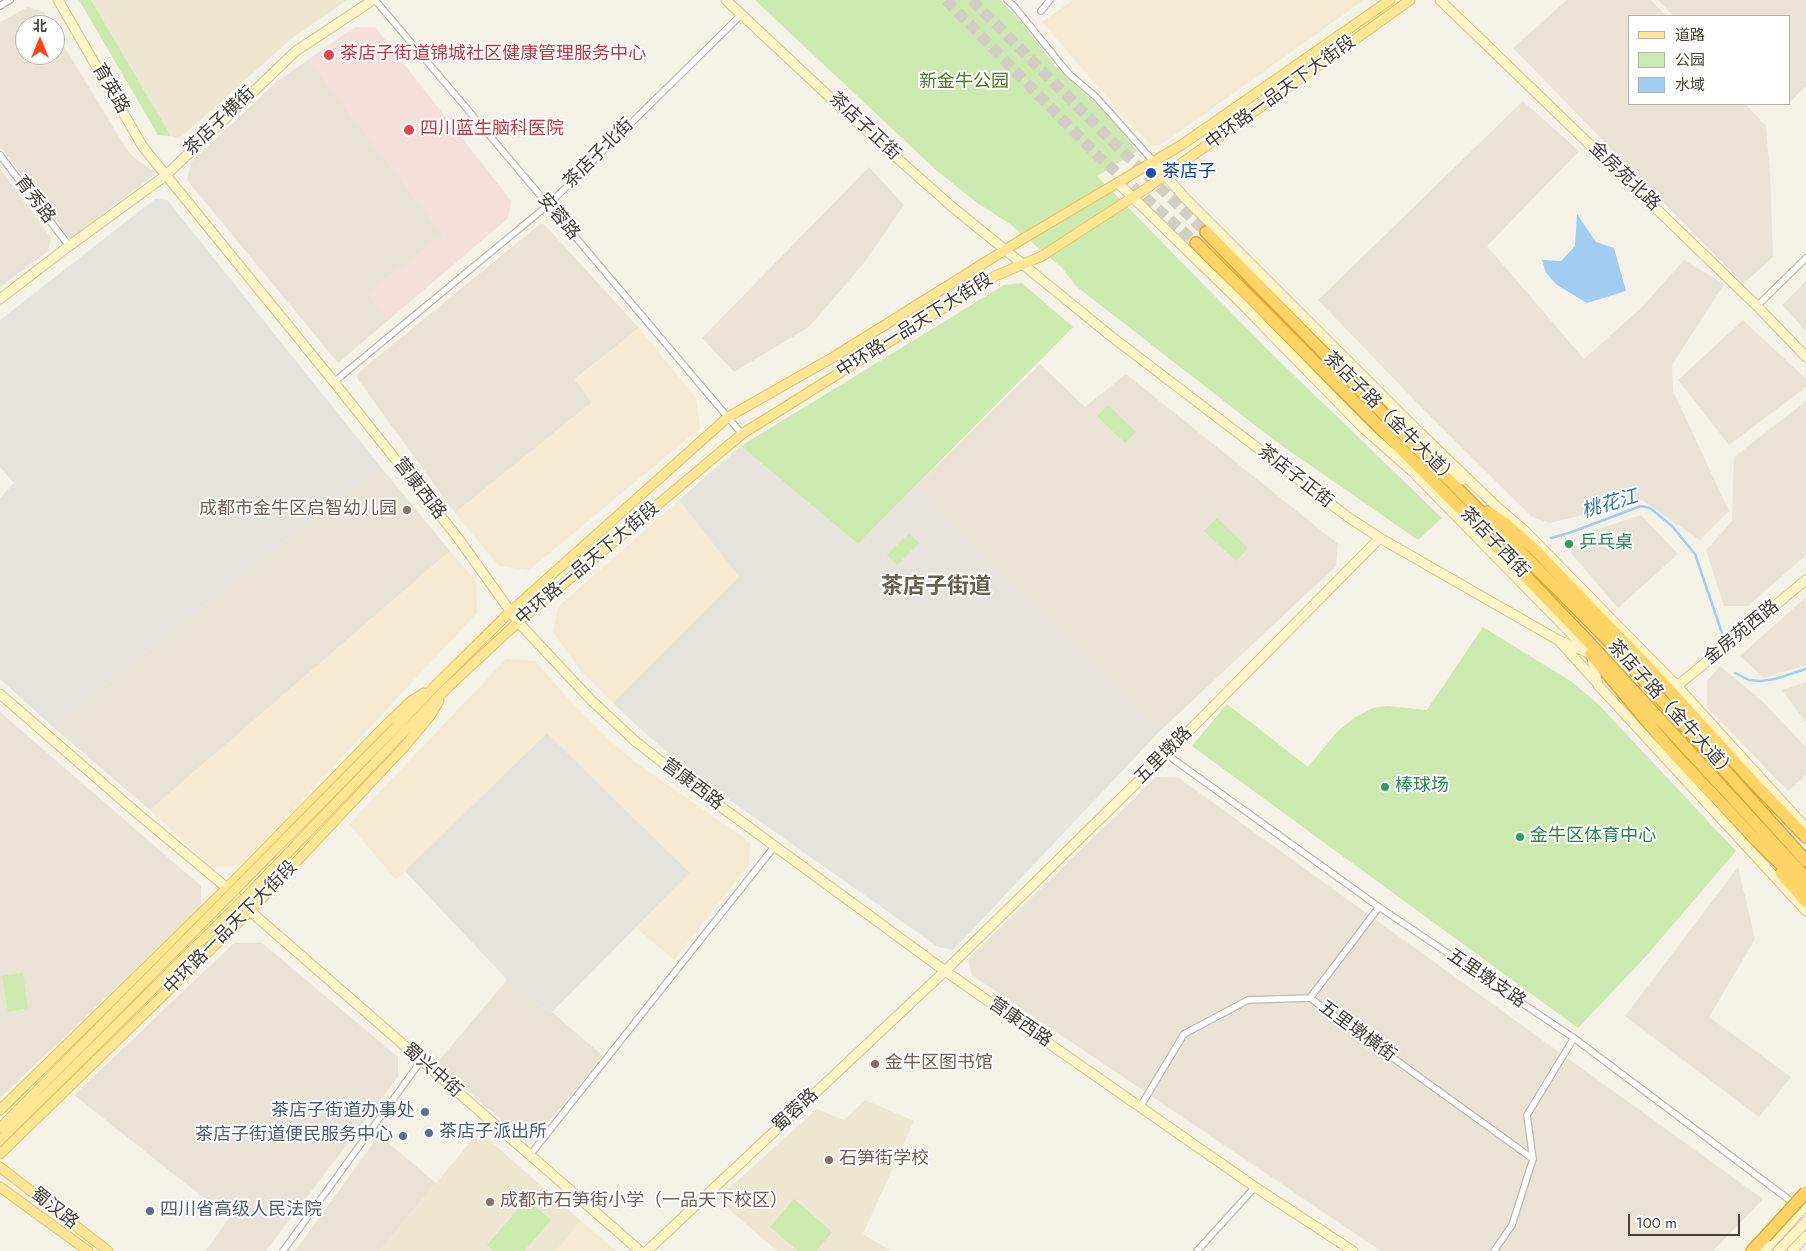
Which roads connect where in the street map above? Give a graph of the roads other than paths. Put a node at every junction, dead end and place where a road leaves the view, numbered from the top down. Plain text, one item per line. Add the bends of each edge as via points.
1 (10, 0) edge
2 (58, 0) edge
3 (374, 0) edge
4 (726, 0) edge
5 (1007, 0) edge
6 (1050, 0) edge
7 (1390, 0) edge
8 (1410, 0) edge
9 (1440, 0) edge
10 (0, 6) edge
11 (1040, 12) dead end
12 (742, 14) junction
13 (0, 155) edge
14 (1154, 162) junction
15 (166, 176) junction
16 (1166, 176) junction
17 (1118, 183) junction
18 (1132, 198) junction
19 (548, 205) junction
20 (1206, 232) tunnel mouth
21 (1196, 243) tunnel mouth
22 (69, 246) junction
23 (1005, 250) junction
24 (1806, 258) edge
25 (1022, 265) junction
26 (0, 299) edge
27 (1757, 306) junction
28 (1806, 357) edge
29 (334, 382) junction
30 (728, 417) junction
31 (742, 434) junction
32 (1405, 436) junction
33 (1470, 500) junction
34 (1496, 506) junction
35 (1380, 538) junction
36 (1806, 580) edge
37 (511, 611) junction
38 (518, 622) junction
39 (1558, 640) junction
40 (1594, 652) junction
41 (1598, 685) junction
42 (434, 686) junction
43 (1677, 686) junction
44 (447, 688) junction
45 (0, 694) edge
46 (400, 730) junction
47 (1166, 754) junction
48 (1755, 784) junction
49 (1806, 828) edge
50 (1806, 837) edge
51 (1754, 838) junction
52 (1806, 844) edge
53 (774, 846) junction
54 (1806, 861) edge
55 (1806, 878) edge
56 (227, 888) junction
57 (1806, 889) edge
58 (1806, 902) edge
59 (1379, 908) junction
60 (250, 911) junction
61 (1806, 911) edge
62 (945, 971) junction
63 (1310, 998) junction
64 (1574, 1038) junction
65 (421, 1061) junction
66 (1140, 1107) junction
67 (0, 1110) edge
68 (0, 1128) edge
69 (0, 1140) edge
70 (0, 1154) edge
71 (530, 1155) junction
72 (1533, 1158) junction
73 (0, 1167) edge
74 (0, 1187) edge
75 (1255, 1187) junction
76 (1806, 1192) edge
77 (1804, 1207) edge
78 (1806, 1222) edge
79 (1806, 1236) edge
80 (88, 1251) edge
81 (108, 1251) edge
82 (283, 1251) edge
83 (640, 1251) edge
84 (647, 1251) edge
85 (1197, 1251) edge
86 (1353, 1251) edge
87 (1494, 1251) edge
88 (1752, 1251) edge
89 (1764, 1251) edge
90 (1778, 1251) edge
91 (1792, 1251) edge

1 - 10 street
2 - 15 street, 育英路 via 143,147
3 - 15 street, 茶店子横街 via 296,51
3 - 19 street, 安蓉路
4 - 12 street, 茶店子正街
5 - 14 street via 1068,73 1096,97
6 - 11 street
7 - 14 main road, 中环路一品天下大街段
8 - 16 main road, 中环路一品天下大街段
9 - 27 street, 金房苑北路
12 - 19 street, 茶店子北街
12 - 23 street, 茶店子正街 via 910,170
13 - 22 street, 育秀路
14 - 16 street
14 - 17 main road, 中环路一品天下大街段
15 - 22 street, 茶店子横街
15 - 29 street, 营康西路
16 - 18 main road, 中环路一品天下大街段
16 - 34 street
17 - 18 street
17 - 23 main road, 中环路一品天下大街段
18 - 25 main road, 中环路一品天下大街段 via 1042,256
18 - 40 street
19 - 29 street, 茶店子北街
19 - 30 street, 安蓉路
20 - 32 highway, 茶店子路（金牛大道）
21 - 40 highway, 茶店子西街 via 1456,504
22 - 26 street, 茶店子横街
23 - 25 street, 茶店子正街
23 - 30 main road, 中环路一品天下大街段 via 832,358
24 - 27 street
25 - 31 main road, 中环路一品天下大街段 via 993,277
25 - 35 street, 茶店子正街 via 1340,512
27 - 28 street, 金房苑北路
29 - 37 street, 营康西路 via 458,538
30 - 31 street, 安蓉路
30 - 37 main road, 中环路一品天下大街段
31 - 38 main road, 中环路一品天下大街段
32 - 33 highway, 茶店子路（金牛大道）
32 - 34 street
33 - 48 highway via 1506,524 1535,550
33 - 54 highway, 茶店子路（金牛大道） via 1607,639
34 - 43 street via 1525,531
35 - 39 street, 茶店子正街
35 - 47 street, 五里墩路
36 - 43 street, 金房苑西路
37 - 38 street, 营康西路
37 - 42 main road, 中环路一品天下大街段
38 - 44 main road, 中环路一品天下大街段
38 - 53 street, 营康西路 via 591,700 635,741
39 - 40 street, 茶店子正街
39 - 41 street
40 - 41 street
40 - 51 highway via 1670,749
40 - 55 highway, 茶店子西街
41 - 61 street
42 - 46 main road, 中环路一品天下大街段
42 - 56 main road, 中环路一品天下大街段 via 391,720
43 - 49 street
44 - 46 main road, 中环路一品天下大街段
44 - 60 main road, 中环路一品天下大街段 via 430,716 404,747
45 - 56 street, 蜀兴中街
46 - 68 main road, bridge
46 - 69 main road, bridge via 246,897
47 - 59 street, 五里墩支路
47 - 62 street, 五里墩路
48 - 50 highway
48 - 52 highway
51 - 57 highway
51 - 58 highway
53 - 62 street, 营康西路
53 - 71 street
56 - 60 street, 蜀兴中街
56 - 67 main road, 中环路一品天下大街段
59 - 63 street
59 - 64 street, 五里墩支路
60 - 65 street, 蜀兴中街
60 - 70 main road, 中环路一品天下大街段
62 - 66 street, 营康西路
62 - 84 street, 蜀蓉路
63 - 66 street, 五里墩横街 via 1248,1000 1184,1034
63 - 72 street, 五里墩横街
64 - 72 street via 1527,1115
64 - 77 street, 五里墩支路
65 - 71 street, 蜀兴中街
65 - 82 street
66 - 75 street, 营康西路
71 - 83 street, 蜀兴中街
72 - 87 street via 1512,1225
73 - 81 main road, 蜀汉路
74 - 80 main road, 蜀汉路
75 - 85 street
75 - 86 street, 营康西路
76 - 88 highway, bridge
77 - 89 street
78 - 90 street
79 - 91 street

